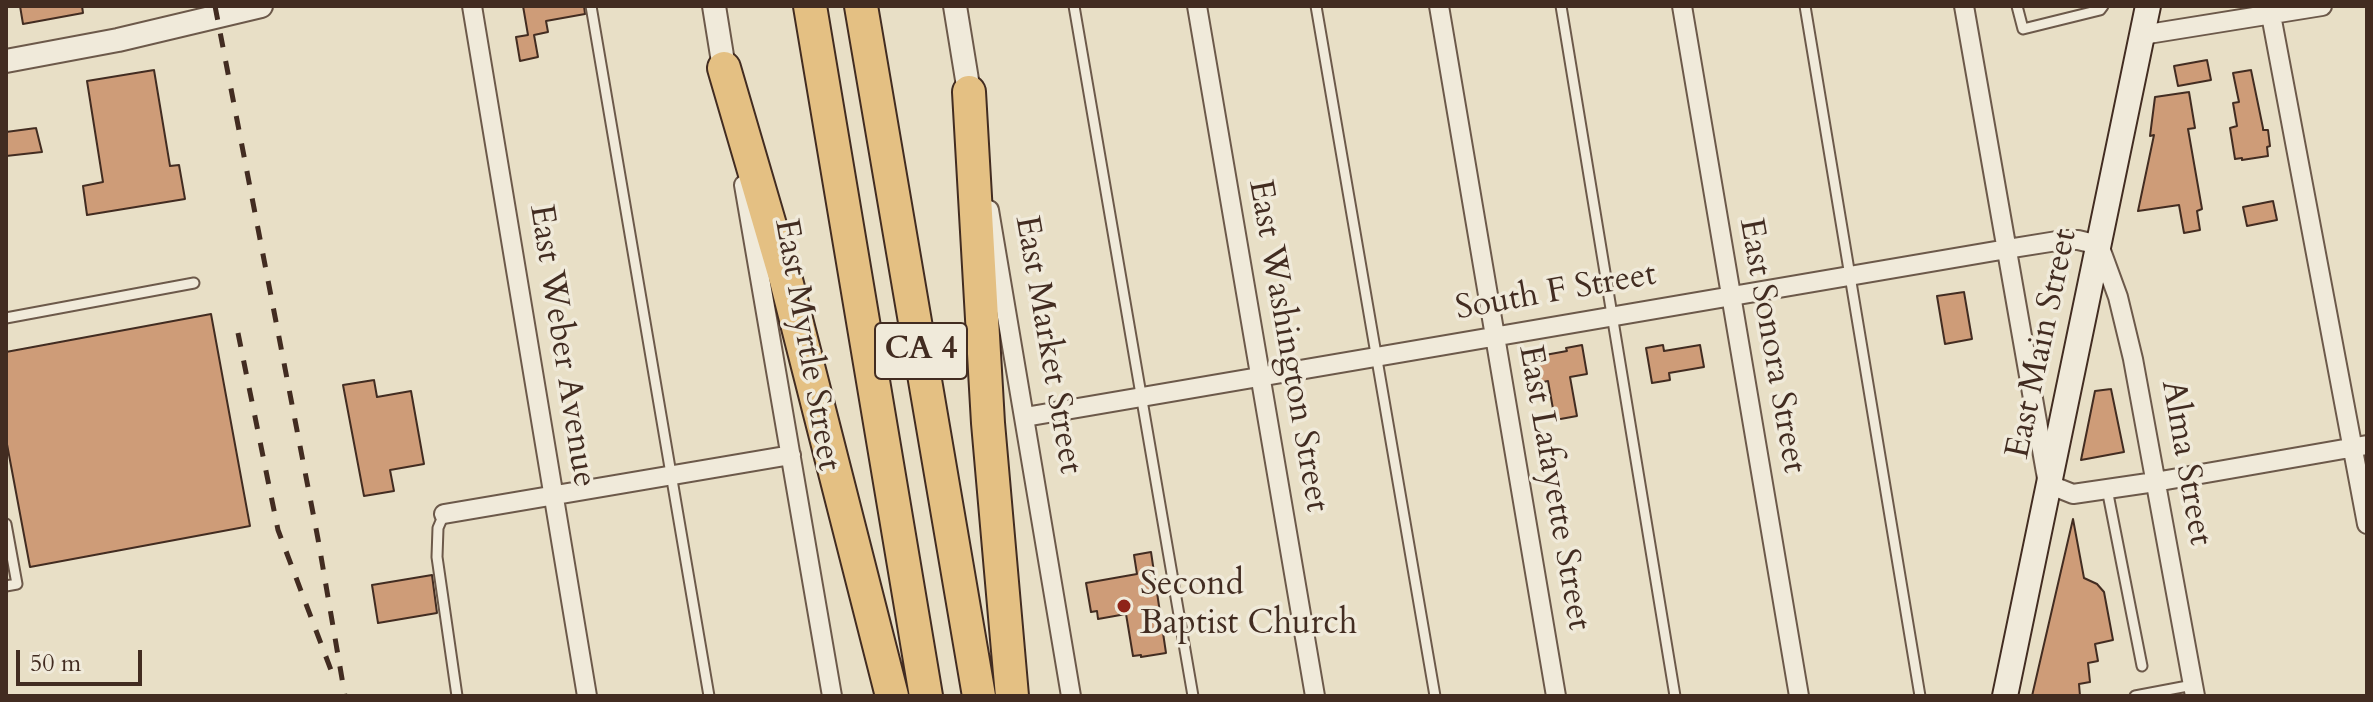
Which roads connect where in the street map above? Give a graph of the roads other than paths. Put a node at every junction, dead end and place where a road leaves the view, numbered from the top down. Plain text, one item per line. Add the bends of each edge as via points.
1 (261, 6) edge
2 (472, 6) edge
3 (591, 6) edge
4 (714, 6) edge
5 (810, 6) edge
6 (861, 6) edge
7 (955, 6) edge
8 (1074, 6) edge
9 (1197, 6) edge
10 (1316, 6) edge
11 (1439, 6) edge
12 (1561, 6) edge
13 (1682, 6) edge
14 (1805, 6) edge
15 (1964, 6) edge
16 (2017, 6) edge
17 (2103, 6) edge
18 (2148, 6) edge
19 (2322, 6) edge
20 (2271, 15) junction
21 (2142, 35) junction
22 (6, 61) edge
23 (724, 68) junction
24 (969, 92) junction
25 (2099, 245) junction
26 (2007, 249) junction
27 (1849, 275) junction
28 (194, 283) dead end
29 (1730, 295) junction
30 (1614, 315) junction
31 (6, 318) edge
32 (1495, 336) junction
33 (1377, 357) junction
34 (1260, 376) junction
35 (1142, 397) junction
36 (1025, 417) junction
37 (2360, 447) edge
38 (791, 455) junction
39 (671, 475) junction
40 (2155, 482) junction
41 (2048, 484) junction
42 (2107, 489) junction
43 (554, 495) junction
44 (444, 514) joint
45 (6, 524) edge
46 (2367, 524) edge
47 (6, 586) edge
48 (2142, 666) dead end
49 (2194, 691) edge
50 (457, 696) edge
51 (587, 696) edge
52 (709, 696) edge
53 (832, 696) edge
54 (892, 696) edge
55 (926, 696) edge
56 (979, 696) edge
57 (1012, 696) edge
58 (1071, 696) edge
59 (1193, 696) edge
60 (1315, 696) edge
61 (1435, 696) edge
62 (1556, 696) edge
63 (1675, 696) edge
64 (1799, 696) edge
65 (1920, 696) edge
66 (2005, 696) edge
67 (2135, 696) edge

1 - 22 street
2 - 43 street, East Weber Avenue
3 - 39 lane
4 - 23 street, East Myrtle Street
5 - 55 highway, CA 4
6 - 56 highway, CA 4
7 - 24 street, East Market Street
8 - 35 lane
9 - 34 street, East Washington Street
10 - 33 lane
11 - 32 street, East Lafayette Street
12 - 30 lane
13 - 29 street, East Sonora Street
14 - 27 lane
15 - 26 street
16 - 17 lane via 2023,29
18 - 21 main road, East Main Street
19 - 20 street
20 - 21 street
20 - 37 street
21 - 25 main road, East Main Street
23 - 38 street, East Myrtle Street
23 - 54 highway via 786,280
24 - 36 street, East Market Street
24 - 57 highway via 988,423
25 - 26 street, South F Street via 2063,240
25 - 40 street, Alma Street via 2133,359
25 - 41 main road, East Main Street
26 - 27 street, South F Street
26 - 41 street
27 - 29 street, South F Street
27 - 65 lane
28 - 31 lane
29 - 30 street, South F Street
29 - 64 street, East Sonora Street
30 - 32 street, South F Street
30 - 63 lane
32 - 33 street, South F Street
32 - 62 street, East Lafayette Street
33 - 34 street, South F Street
33 - 61 lane
34 - 35 street, South F Street
34 - 60 street, East Washington Street
35 - 36 street, South F Street
35 - 59 lane
36 - 58 street, East Market Street
37 - 40 street
37 - 46 street
38 - 39 street
38 - 53 street, East Myrtle Street
39 - 43 street
39 - 52 lane
40 - 42 street
40 - 49 street, Alma Street
41 - 42 street via 2073,494
41 - 66 main road, East Main Street
42 - 48 lane
43 - 44 street
43 - 51 street, East Weber Avenue
44 - 50 lane via 437,557
45 - 47 lane via 17,584
49 - 67 lane

